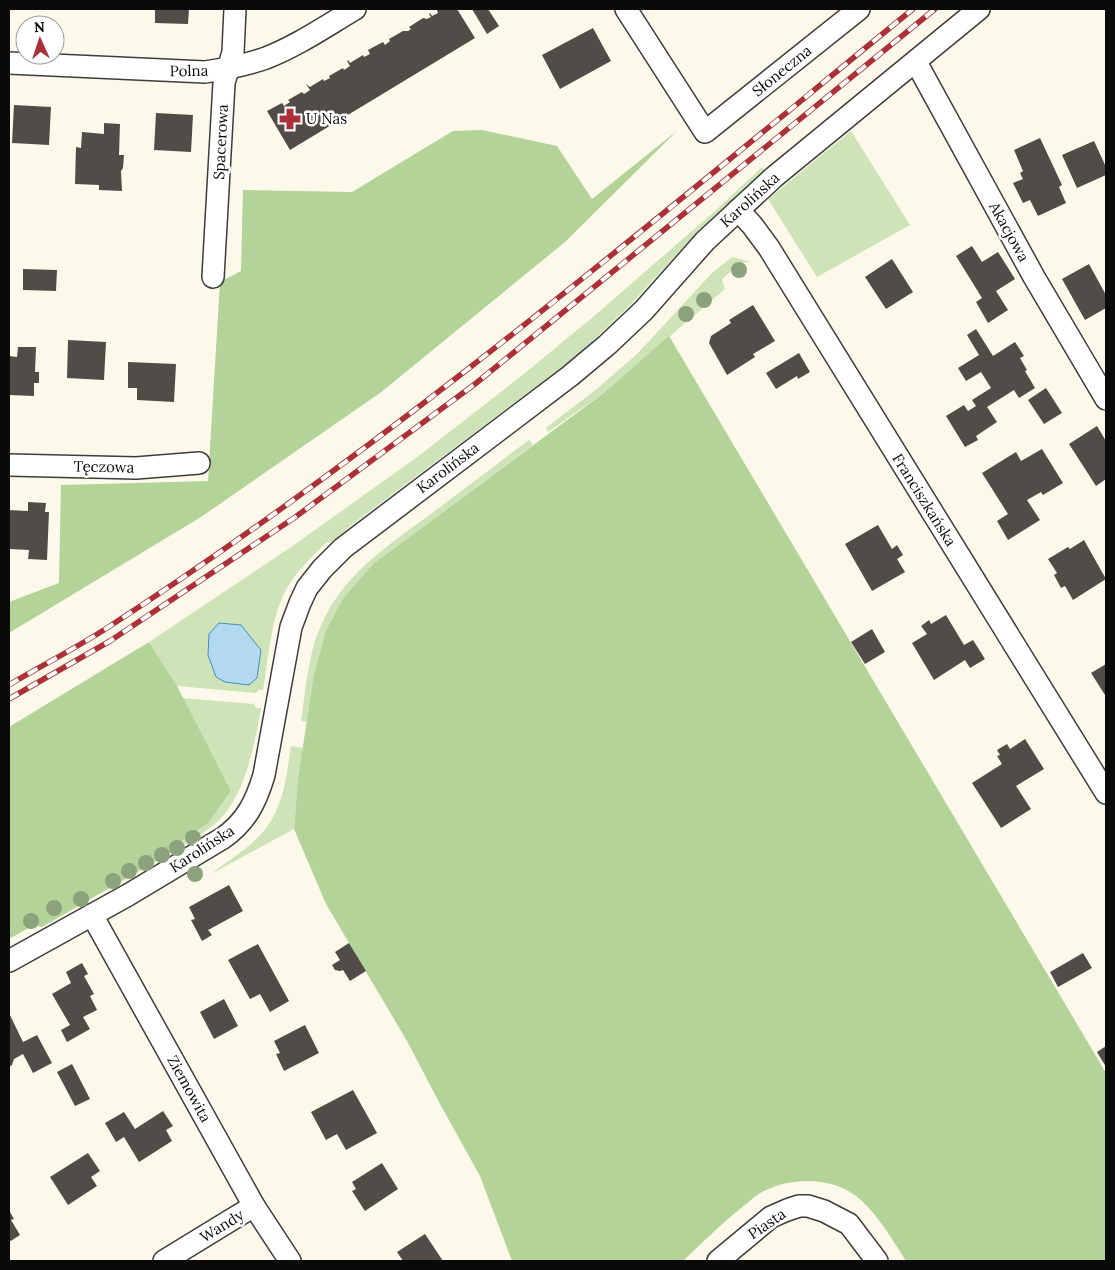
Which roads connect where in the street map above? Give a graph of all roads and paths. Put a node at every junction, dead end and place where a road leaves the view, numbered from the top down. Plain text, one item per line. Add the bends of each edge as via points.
1 (235, 9) edge
2 (355, 9) edge
3 (626, 9) edge
4 (859, 9) edge
5 (979, 9) edge
6 (916, 62) junction
7 (9, 63) edge
8 (229, 68) junction
9 (738, 210) junction
10 (213, 277) dead end
11 (1106, 399) edge
12 (199, 463) dead end
13 (9, 465) edge
14 (1106, 792) edge
15 (92, 915) junction
16 (9, 961) edge
17 (254, 1206) junction
18 (164, 1261) edge
19 (290, 1261) edge
20 (718, 1261) edge
21 (877, 1261) edge

1 - 8 street, Spacerowa via 235,36
2 - 8 street, Polna via 280,52
3 - 4 street, Słoneczna via 704,132
5 - 6 street, Karolińska
6 - 9 street, Karolińska
6 - 11 street, Akacjowa via 1034,277
7 - 8 street, Polna via 188,73
8 - 10 street, Spacerowa via 224,83
9 - 14 street, Franciszkańska via 769,248
9 - 15 street, Karolińska via 607,346 343,548 322,569 307,588 291,627 264,775 258,796 246,817 223,838
12 - 13 street, Tęczowa via 136,468
15 - 16 street, Karolińska
15 - 17 street, Ziemowita
17 - 18 street, Wandy
17 - 19 street, Ziemowita
20 - 21 street, Piasta via 771,1217 799,1206 817,1208 849,1224

